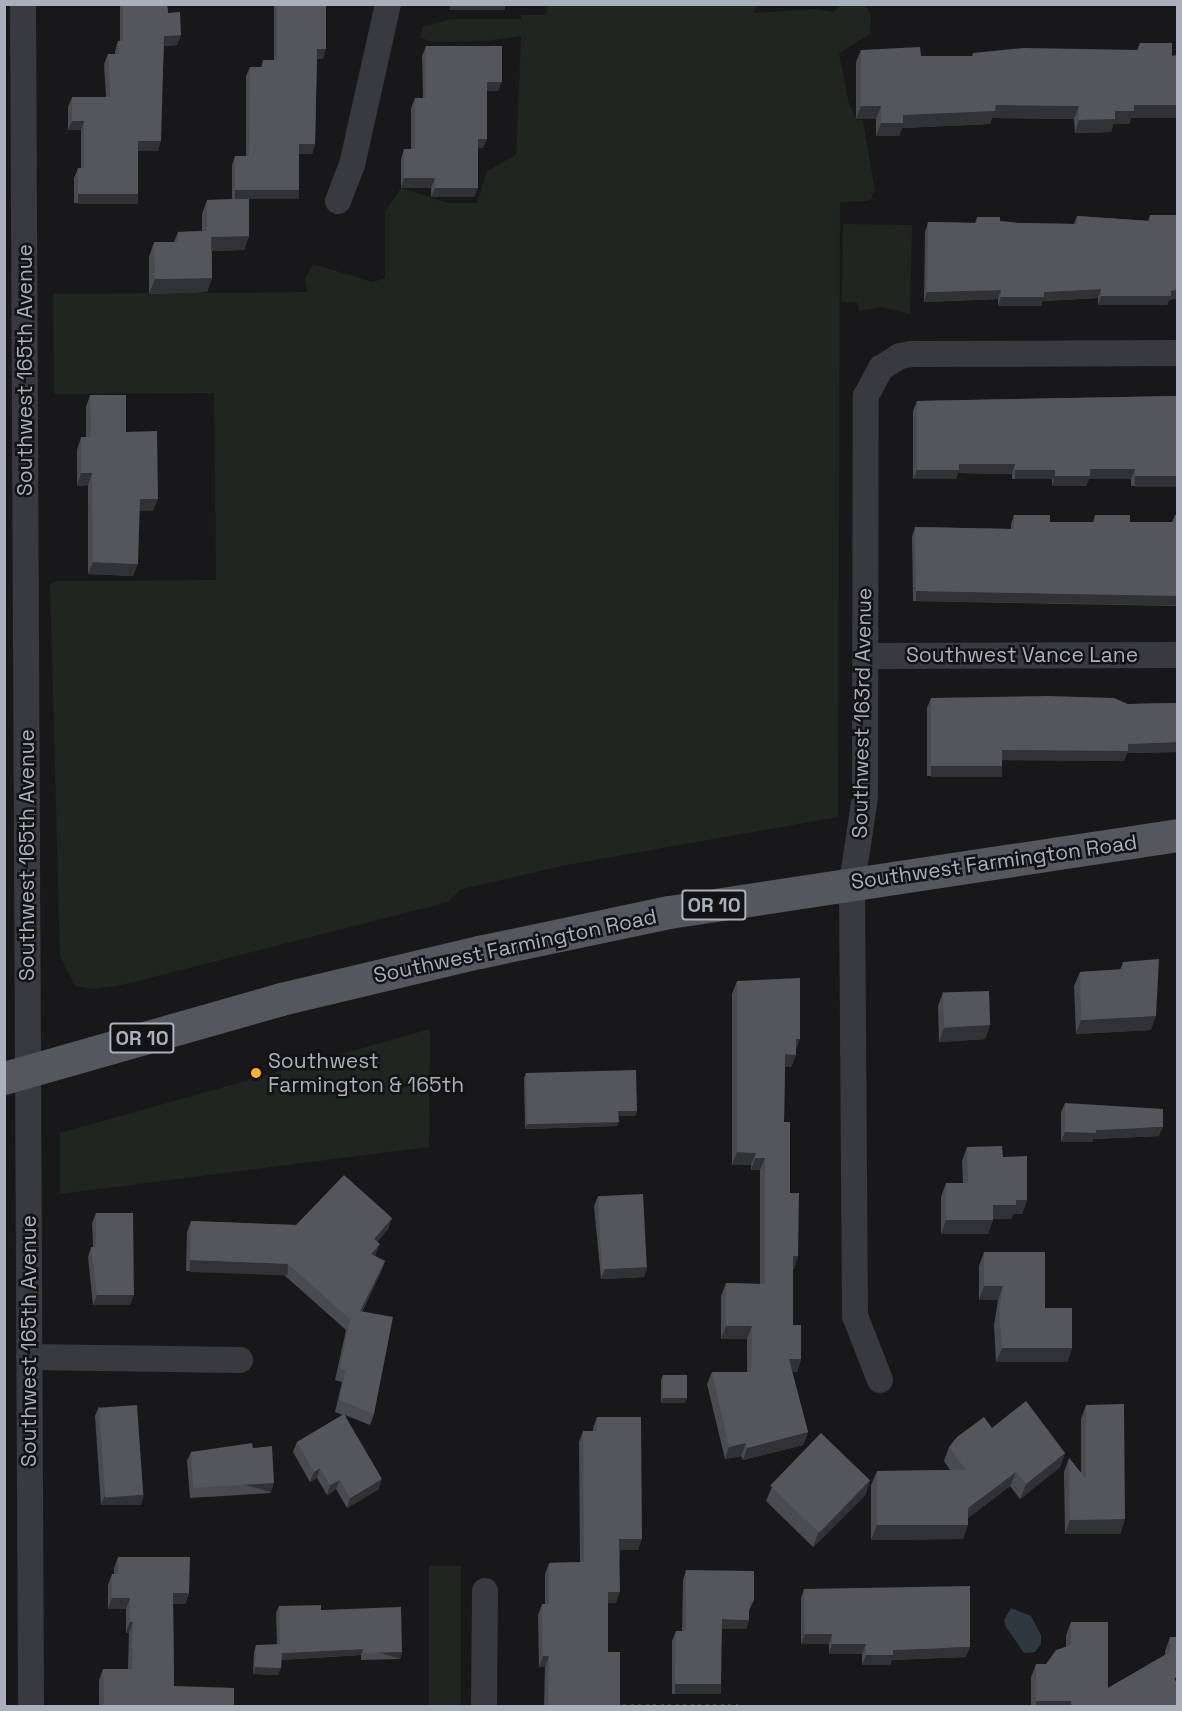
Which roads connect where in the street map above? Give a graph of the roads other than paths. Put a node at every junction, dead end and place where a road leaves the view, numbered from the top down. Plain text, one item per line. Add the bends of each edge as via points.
1 (22, 4) edge
2 (388, 4) edge
3 (14, 174) edge
4 (338, 201) dead end
5 (1178, 353) edge
6 (1178, 655) edge
7 (866, 656) junction
8 (1178, 835) edge
9 (852, 883) junction
10 (16, 1074) edge
11 (29, 1357) junction
12 (240, 1360) dead end
13 (880, 1380) dead end
14 (485, 1591) dead end
15 (31, 1707) edge
16 (484, 1707) edge

1 - 3 street, Southwest 165th Avenue
2 - 4 street via 352,165
3 - 10 street, Southwest 165th Avenue
5 - 7 street, Southwest 163rd Avenue via 911,354 881,368 869,386 863,406
6 - 7 street, Southwest Vance Lane
7 - 9 street, Southwest 163rd Avenue via 865,796
8 - 9 main road, Southwest Farmington Road / OR 10
9 - 10 main road, Southwest Farmington Road / OR 10 via 669,912 479,952 281,999
9 - 13 street, Southwest 163rd Avenue via 855,1316
10 - 11 street, Southwest 165th Avenue
11 - 12 street
11 - 15 street, Southwest 165th Avenue
14 - 16 street

